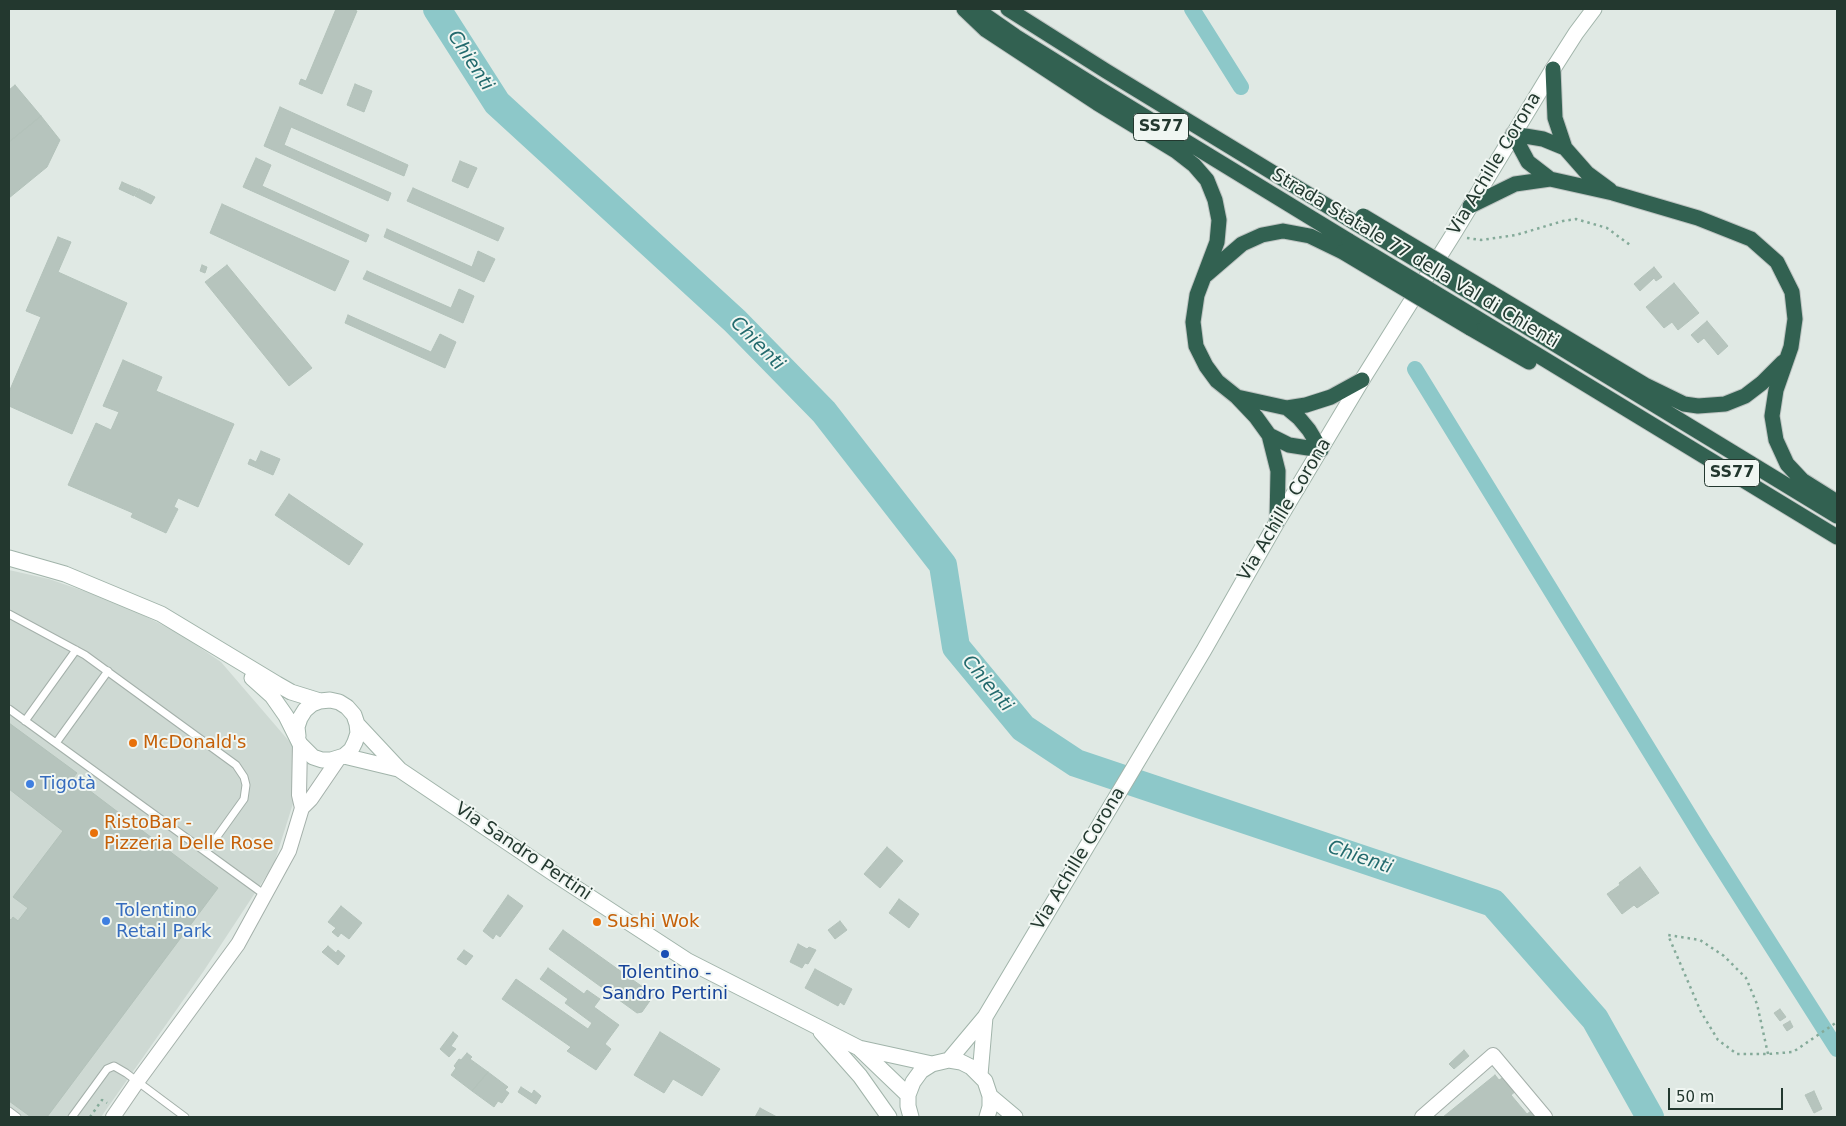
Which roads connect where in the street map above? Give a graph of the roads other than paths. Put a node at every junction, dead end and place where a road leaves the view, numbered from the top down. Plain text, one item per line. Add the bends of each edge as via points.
1 (964, 9) edge
2 (976, 9) edge
3 (1008, 9) edge
4 (1594, 9) edge
5 (1553, 69) junction
6 (1513, 134) junction
7 (1565, 148) junction
8 (1550, 179) junction
9 (1613, 192) junction
10 (1470, 206) junction
11 (1346, 247) junction
12 (1205, 276) junction
13 (1487, 297) junction
14 (1786, 359) junction
15 (1362, 380) junction
16 (1238, 397) junction
17 (1287, 408) junction
18 (1269, 435) junction
19 (1321, 450) junction
20 (1837, 502) edge
21 (1837, 516) edge
22 (1277, 522) junction
23 (1837, 537) edge
24 (9, 558) edge
25 (9, 614) edge
26 (76, 650) junction
27 (230, 658) junction
28 (108, 671) junction
29 (320, 701) junction
30 (9, 709) edge
31 (25, 721) junction
32 (357, 724) junction
33 (299, 740) junction
34 (56, 743) junction
35 (342, 757) junction
36 (400, 770) junction
37 (302, 808) junction
38 (206, 852) junction
39 (266, 896) junction
40 (985, 1017) junction
41 (815, 1026) junction
42 (859, 1048) junction
43 (949, 1060) junction
44 (932, 1064) junction
45 (980, 1075) junction
46 (136, 1082) junction
47 (908, 1095) junction
48 (990, 1096) junction
49 (9, 1111) edge
50 (17, 1117) edge
51 (72, 1117) edge
52 (113, 1117) edge
53 (185, 1117) edge
54 (889, 1117) edge
55 (911, 1117) edge
56 (987, 1117) edge
57 (1015, 1117) edge
58 (1422, 1117) edge
59 (1545, 1117) edge

1 - 12 highway via 986,30 1194,165 1207,180 1219,220 1217,242
2 - 11 highway, Strada Statale 77 della Val di Chienti / SS77
3 - 13 highway, Strada Statale 77 della Val di Chienti / SS77, bridge via 1281,179 1360,220
4 - 5 main road, Via Achille Corona
5 - 6 main road, Via Achille Corona
5 - 7 highway via 1555,118
6 - 7 highway
6 - 8 highway via 1528,162
6 - 10 main road, Via Achille Corona
7 - 9 highway via 1587,173
8 - 9 highway
8 - 10 highway via 1515,184
9 - 14 highway via 1698,218 1751,239 1777,262 1792,292 1795,319
10 - 15 main road, Via Achille Corona
11 - 12 highway via 1283,231 1262,235 1242,244
11 - 23 highway, Strada Statale 77 della Val di Chienti / SS77, bridge via 1472,323 1627,409
12 - 16 highway via 1197,295 1193,322 1196,346 1217,381
13 - 14 highway via 1684,404 1724,404 1745,396
13 - 21 highway, Strada Statale 77 della Val di Chienti / SS77
14 - 20 highway via 1772,416 1776,440 1787,464 1802,480
15 - 17 highway via 1318,402
15 - 19 main road, Via Achille Corona
16 - 17 highway
16 - 18 highway
17 - 19 highway via 1304,424
18 - 19 highway via 1289,445
18 - 22 highway via 1278,471
19 - 22 main road, Via Achille Corona
22 - 40 main road, Via Achille Corona
24 - 27 main road, Via Sandro Pertini via 64,574 161,614
25 - 26 lane
26 - 28 lane
26 - 31 lane
27 - 29 main road, Via Sandro Pertini via 291,692
27 - 33 main road, Via Sandro Pertini via 272,696
28 - 34 lane
28 - 38 lane via 241,771 246,785 244,799
29 - 32 main road, Via Sandro Pertini via 339,702 354,715
29 - 33 main road via 304,710 297,727
30 - 31 lane
31 - 34 lane
32 - 35 main road via 355,742
32 - 36 main road, Via Sandro Pertini
33 - 35 main road, Via Sandro Pertini via 313,757 322,760
33 - 37 street
34 - 38 lane
35 - 36 main road, Via Sandro Pertini
35 - 37 street
36 - 41 main road, Via Sandro Pertini via 688,961
37 - 39 street via 289,850
38 - 39 lane
39 - 46 street via 238,944
40 - 43 main road, Via Achille Corona
40 - 45 main road, Via Achille Corona
41 - 42 main road, Via Sandro Pertini
41 - 54 main road via 860,1076
42 - 44 main road, Via Sandro Pertini
42 - 47 main road, Via Sandro Pertini
43 - 44 main road
43 - 45 main road via 961,1062
44 - 47 main road via 913,1082
45 - 48 main road
46 - 51 lane via 114,1066 107,1068
46 - 52 street
46 - 53 lane
47 - 55 main road
48 - 56 main road
48 - 57 main road
49 - 50 lane
58 - 59 street via 1493,1055

